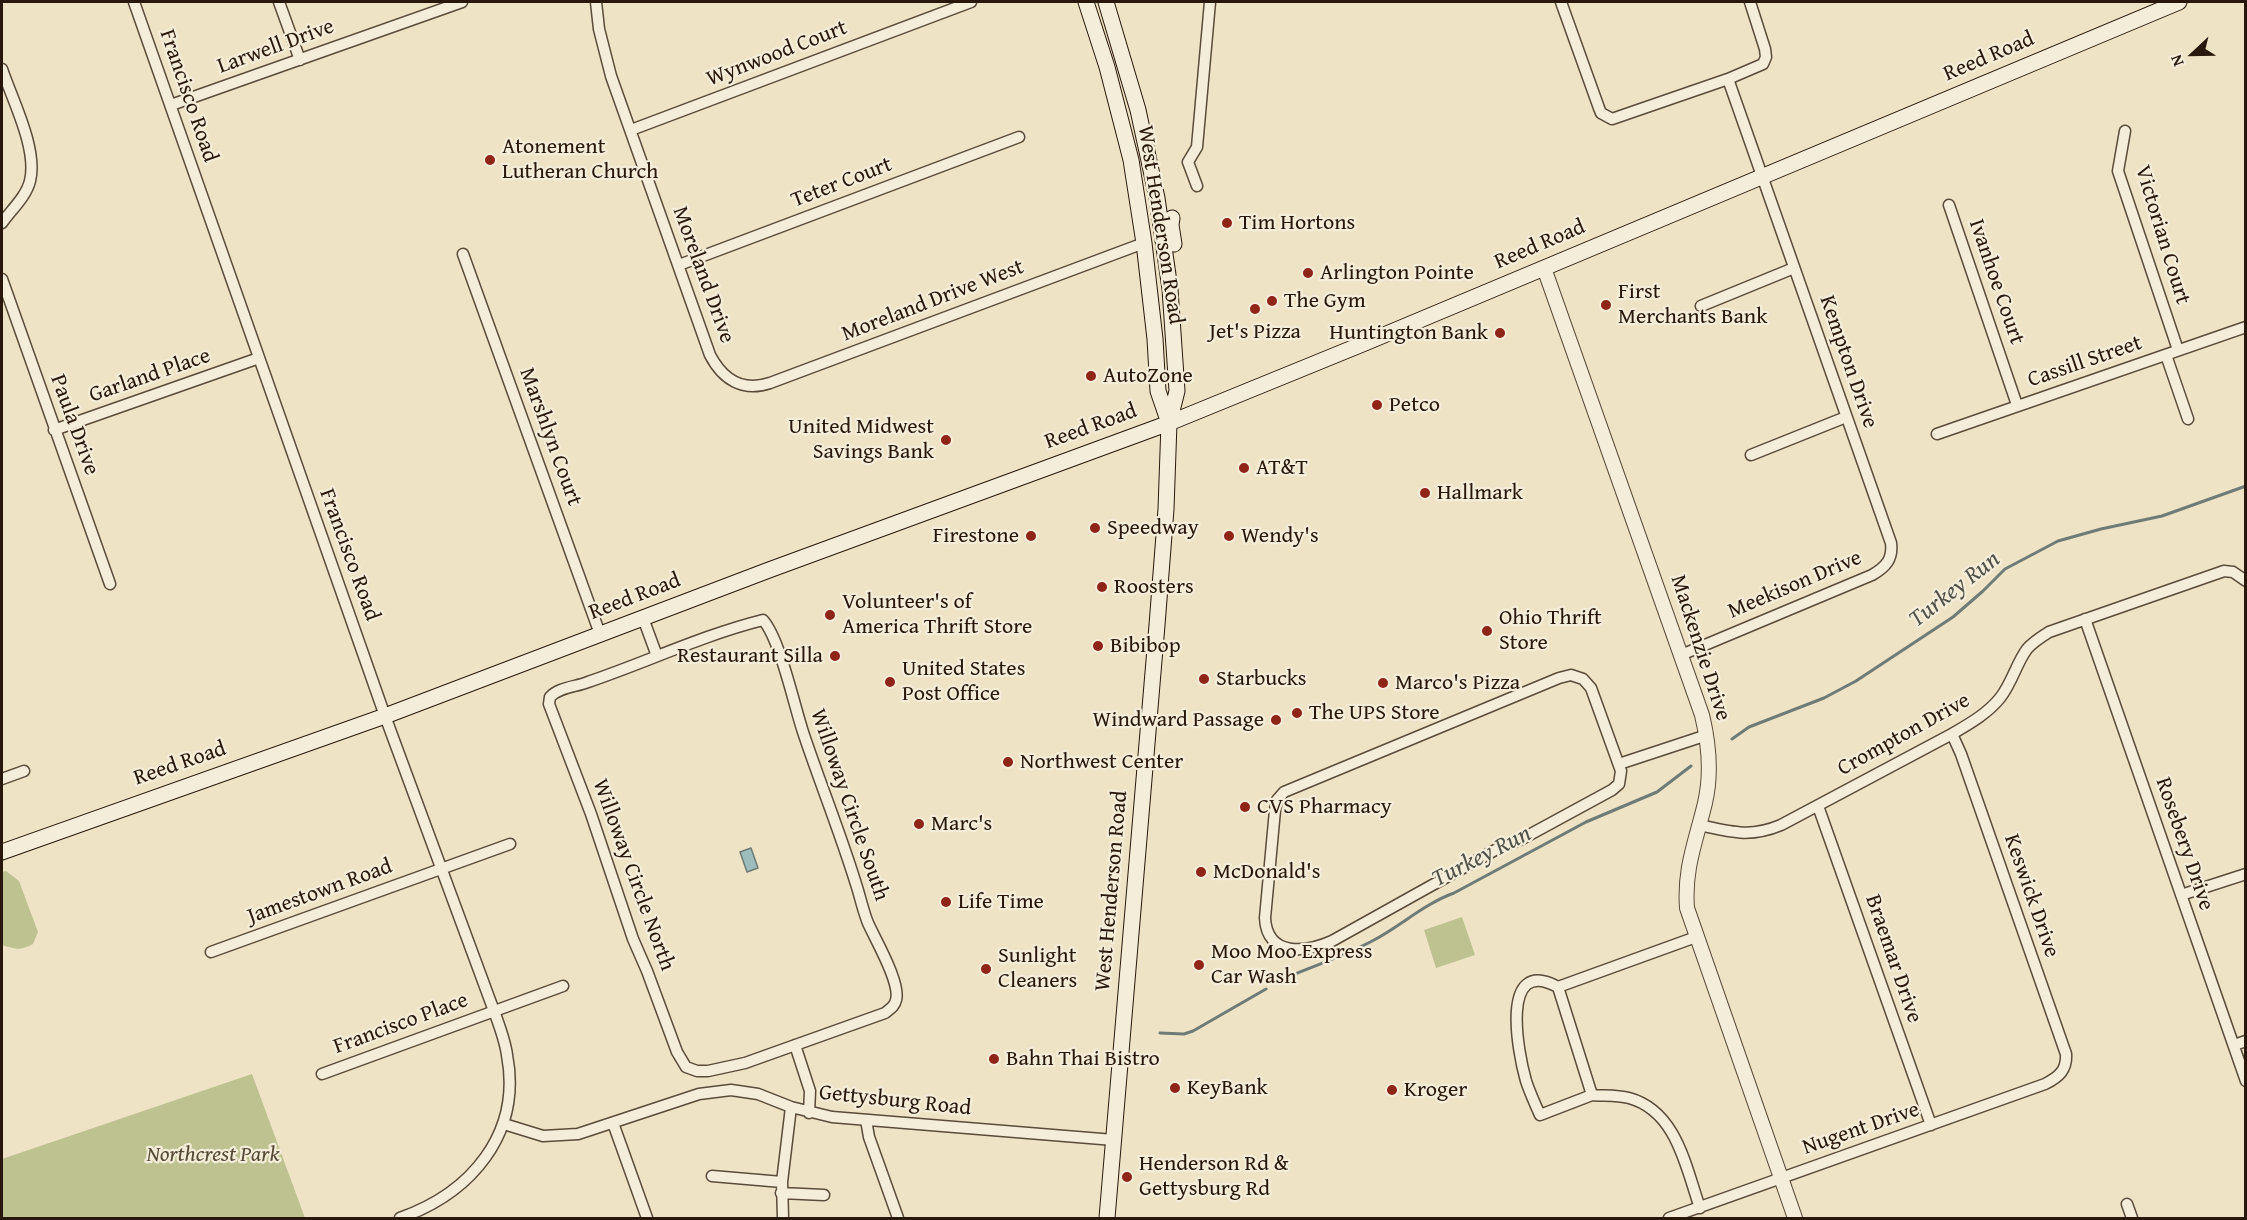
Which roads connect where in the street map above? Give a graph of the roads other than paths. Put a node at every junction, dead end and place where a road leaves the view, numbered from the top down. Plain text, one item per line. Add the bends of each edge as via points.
1 (134, 2) edge
2 (279, 2) edge
3 (462, 2) edge
4 (596, 2) edge
5 (971, 2) edge
6 (1086, 2) edge
7 (1106, 2) edge
8 (1210, 2) edge
9 (1561, 2) edge
10 (1750, 2) edge
11 (2179, 2) edge
12 (300, 60) junction
13 (2, 69) edge
14 (1728, 79) junction
15 (171, 105) junction
16 (631, 130) junction
17 (2125, 131) dead end
18 (1019, 137) dead end
19 (1762, 176) junction
20 (1197, 186) dead end
21 (1949, 205) dead end
22 (1172, 218) dead end
23 (2, 223) edge
24 (1144, 243) junction
25 (464, 254) dead end
26 (679, 265) junction
27 (1544, 268) junction
28 (1794, 268) junction
29 (2, 279) edge
30 (1170, 289) junction
31 (1701, 306) dead end
32 (2246, 327) edge
33 (2178, 350) junction
34 (2166, 355) junction
35 (259, 358) junction
36 (734, 382) joint
37 (2017, 405) junction
38 (1846, 417) junction
39 (2188, 419) dead end
40 (1169, 423) junction
41 (54, 430) junction
42 (1936, 434) dead end
43 (1751, 455) dead end
44 (1888, 562) joint
45 (2246, 581) edge
46 (110, 584) dead end
47 (643, 618) junction
48 (2085, 619) junction
49 (600, 634) junction
50 (1681, 655) junction
51 (657, 656) junction
52 (386, 716) junction
53 (1952, 734) junction
54 (1707, 735) junction
55 (1619, 764) junction
56 (24, 771) dead end
57 (2, 779) edge
58 (1818, 806) junction
59 (1699, 825) junction
60 (510, 844) dead end
61 (2, 852) edge
62 (442, 869) junction
63 (2246, 874) edge
64 (2181, 896) junction
65 (1696, 937) junction
66 (211, 952) dead end
67 (563, 986) dead end
68 (1558, 987) junction
69 (494, 1011) junction
70 (2246, 1041) edge
71 (795, 1045) junction
72 (2234, 1045) junction
73 (2063, 1072) joint
74 (322, 1074) dead end
75 (2246, 1081) edge
76 (1592, 1095) junction
77 (791, 1107) junction
78 (809, 1113) junction
79 (866, 1120) junction
80 (613, 1123) junction
81 (504, 1124) junction
82 (1931, 1125) junction
83 (1114, 1140) junction
84 (712, 1176) dead end
85 (1780, 1179) junction
86 (782, 1188) junction
87 (824, 1195) dead end
88 (2127, 1204) dead end
89 (1700, 1208) junction
90 (400, 1218) edge
91 (647, 1218) edge
92 (783, 1218) edge
93 (897, 1218) edge
94 (1107, 1218) edge
95 (1670, 1218) edge
96 (1795, 1218) edge
97 (2132, 1218) edge

1 - 15 street, Francisco Road
2 - 12 street
3 - 12 street, Larwell Drive
4 - 16 street, Moreland Drive via 604,52
5 - 16 street, Wynwood Court
6 - 24 main road, West Henderson Road via 1131,160
7 - 30 main road, West Henderson Road via 1149,155
8 - 20 street via 1197,147 1188,162
9 - 14 street via 1601,113 1612,119
10 - 14 street via 1766,57 1763,64
11 - 19 main road, Reed Road
12 - 15 street, Larwell Drive
13 - 23 street via 30,147 32,165 23,196
14 - 19 street, Kempton Drive
15 - 35 street, Francisco Road
16 - 26 street, Moreland Drive
17 - 33 street, Victorian Court via 2118,171
18 - 26 street, Teter Court
19 - 27 main road, Reed Road
19 - 28 street, Kempton Drive
21 - 37 street, Ivanhoe Court
22 - 30 main road via 1178,281
24 - 36 street, Moreland Drive West via 770,383 752,387
24 - 40 main road, West Henderson Road via 1158,391
25 - 49 street, Marshlyn Court
26 - 36 street, Moreland Drive via 710,355 720,371
27 - 40 main road, Reed Road
27 - 50 street, Mackenzie Drive
28 - 31 street
28 - 38 street, Kempton Drive
29 - 41 street, Paula Drive
30 - 40 main road, West Henderson Road via 1177,391
32 - 33 street, Cassill Street
33 - 34 street, Cassill Street
34 - 37 street, Cassill Street
34 - 39 street
35 - 41 street, Garland Place
35 - 52 street, Francisco Road
37 - 42 street, Cassill Street
38 - 43 street
38 - 44 street, Kempton Drive via 1891,543
40 - 47 main road, Reed Road
40 - 83 main road, West Henderson Road via 1158,614
41 - 46 street, Paula Drive
44 - 50 street, Meekison Drive via 1872,575
45 - 48 street, Crompton Drive via 2233,572 2214,573
47 - 49 main road, Reed Road
47 - 51 street
48 - 53 street, Crompton Drive via 2034,642 2000,698
48 - 64 street, Rosebery Drive
49 - 52 main road, Reed Road
50 - 54 street, Mackenzie Drive
51 - 71 street, Willoway Circle North via 550,697 549,704 606,865 686,1067 697,1071 725,1068
51 - 71 street, Willoway Circle South via 763,620 780,657 897,999 885,1013
52 - 61 main road, Reed Road
52 - 62 street, Francisco Road
53 - 58 street, Crompton Drive
53 - 73 street, Keswick Drive via 2066,1054
54 - 55 street
54 - 59 street, Mackenzie Drive via 1709,772
55 - 55 street via 1621,778 1612,790 1332,941 1314,948 1295,949 1277,944 1268,933 1265,918 1275,810 1280,796 1288,789 1571,675 1583,679 1591,688
56 - 57 street
58 - 59 street, Crompton Drive via 1755,834
58 - 82 street, Braemar Drive
59 - 65 street, Mackenzie Drive via 1685,886
60 - 62 street, Jamestown Road
62 - 66 street, Jamestown Road
62 - 69 street, Francisco Road
63 - 64 street
64 - 72 street, Rosebery Drive
65 - 68 street
65 - 85 street, Mackenzie Drive
67 - 69 street, Francisco Place
68 - 76 street
68 - 76 street via 1533,981 1520,991 1517,1013 1526,1082 1540,1115
69 - 74 street, Francisco Place
69 - 81 street, Francisco Road via 506,1048 509,1075
70 - 72 street
71 - 78 street via 810,1090
72 - 75 street, Rosebery Drive
73 - 82 street, Nugent Drive via 2045,1084
76 - 89 street via 1627,1098 1659,1115 1679,1146
77 - 78 street, Gettysburg Road
77 - 80 street, Gettysburg Road via 758,1094 707,1092
77 - 86 street
78 - 79 street, Gettysburg Road
79 - 83 street, Gettysburg Road
79 - 93 street
80 - 81 street, Gettysburg Road via 578,1134 555,1136 531,1134
80 - 91 street
81 - 90 street via 468,1179 434,1203
82 - 85 street, Nugent Drive
83 - 94 main road, West Henderson Road
84 - 86 street
85 - 89 street, Nugent Drive
85 - 96 street, Mackenzie Drive
86 - 87 street
86 - 92 street
88 - 97 street
89 - 95 street, Nugent Drive

